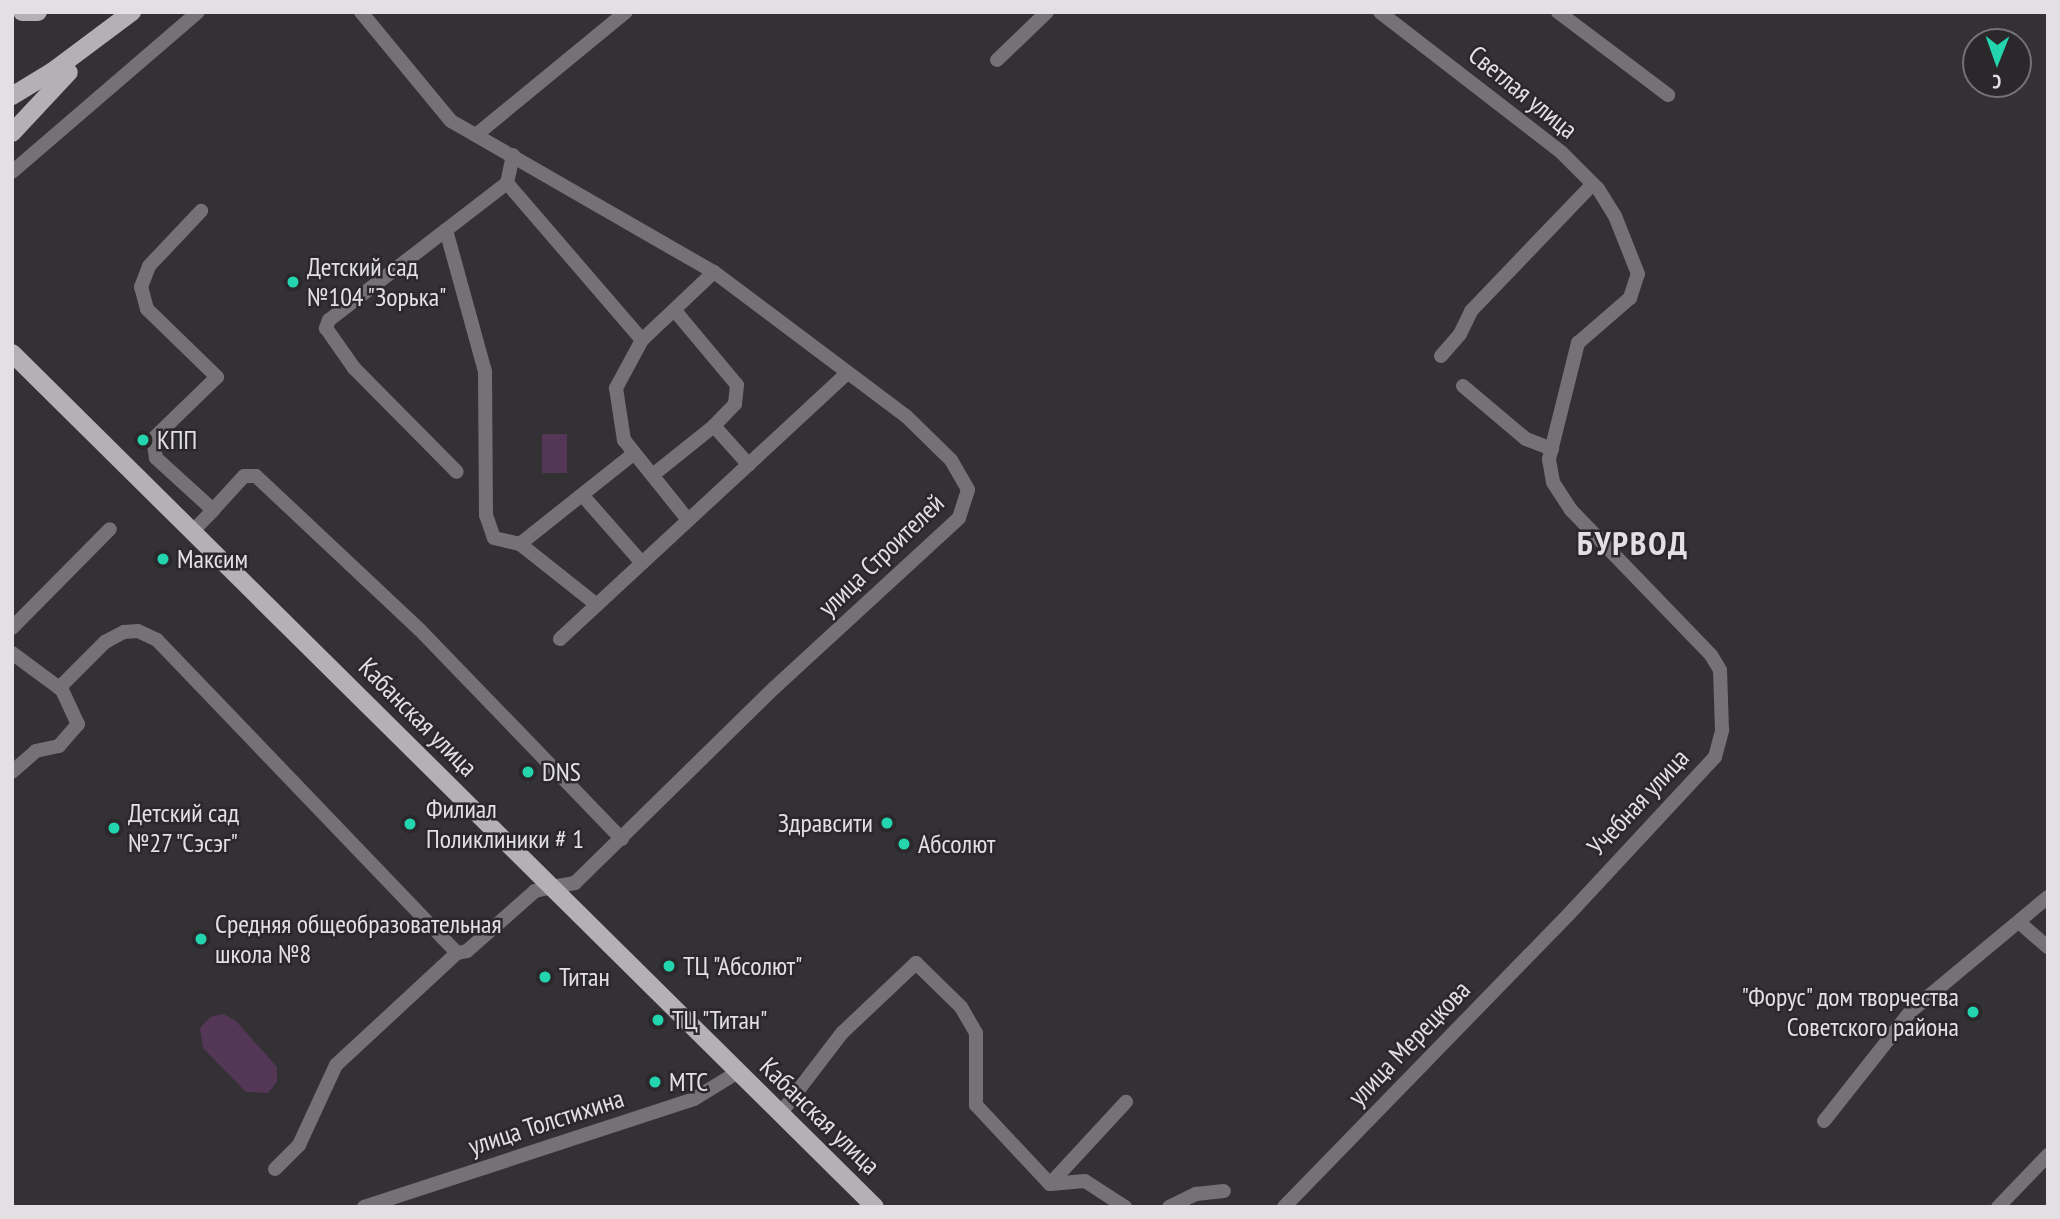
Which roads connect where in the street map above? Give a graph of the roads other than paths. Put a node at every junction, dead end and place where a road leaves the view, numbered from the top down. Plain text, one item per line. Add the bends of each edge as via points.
1 (22, 12) edge
2 (38, 12) edge
3 (132, 12) edge
4 (198, 12) edge
5 (361, 12) edge
6 (626, 12) edge
7 (1047, 12) edge
8 (1380, 12) edge
9 (1558, 12) edge
10 (112, 29) junction
11 (997, 60) dead end
12 (69, 72) junction
13 (1668, 95) dead end
14 (12, 96) edge
15 (12, 109) edge
16 (12, 132) edge
17 (476, 135) junction
18 (513, 155) junction
19 (12, 172) edge
20 (506, 183) junction
21 (1595, 186) junction
22 (201, 211) dead end
23 (446, 230) junction
24 (714, 272) junction
25 (676, 312) junction
26 (642, 340) junction
27 (12, 353) edge
28 (1441, 356) dead end
29 (847, 373) junction
30 (1463, 386) dead end
31 (714, 426) junction
32 (1552, 449) junction
33 (633, 454) junction
34 (749, 465) junction
35 (457, 472) dead end
36 (654, 474) junction
37 (584, 497) junction
38 (213, 510) junction
39 (688, 520) junction
40 (110, 529) dead end
41 (193, 531) junction
42 (520, 544) junction
43 (642, 563) junction
44 (597, 605) junction
45 (12, 628) edge
46 (561, 639) dead end
47 (12, 653) edge
48 (59, 688) junction
49 (12, 772) edge
50 (622, 839) junction
51 (552, 887) junction
52 (2048, 897) edge
53 (1569, 914) joint
54 (2020, 923) junction
55 (2048, 947) edge
56 (457, 953) junction
57 (738, 1072) junction
58 (1126, 1102) dead end
59 (780, 1114) junction
60 (1824, 1121) dead end
61 (2048, 1155) edge
62 (275, 1170) dead end
63 (1050, 1184) junction
64 (1224, 1191) dead end
65 (364, 1207) edge
66 (875, 1207) edge
67 (1125, 1207) edge
68 (1169, 1207) edge
69 (1284, 1207) edge
70 (1998, 1207) edge

1 - 2 main road
3 - 10 main road
4 - 19 street
5 - 17 street, улица Строителей via 452,121
6 - 17 street
7 - 11 street
8 - 21 street, Светлая улица via 1518,116
9 - 13 street
10 - 12 main road
10 - 14 main road
12 - 15 main road
12 - 16 main road
17 - 18 street, улица Строителей
18 - 20 street
18 - 24 street, улица Строителей
20 - 23 street
20 - 26 street
21 - 28 street via 1471,312
21 - 32 street, Учебная улица via 1615,216 1639,274 1630,298 1578,343
22 - 38 street via 149,266 141,287 147,309 217,377 153,439 156,458
23 - 35 street via 329,320 326,328 354,368
23 - 42 street via 485,372 486,515 494,538
24 - 25 street
24 - 29 street, улица Строителей
25 - 26 street
25 - 31 street via 737,385 735,404
26 - 33 street via 616,388 624,440
27 - 41 main road, Кабанская улица
29 - 34 street
29 - 50 street, улица Строителей via 906,416 951,460 968,490 966,505 959,517 774,688
30 - 32 street via 1526,439
31 - 34 street
31 - 36 street
32 - 53 street, Учебная улица via 1553,482 1571,510 1711,656 1720,670 1722,694 1715,757
33 - 36 street
33 - 37 street
34 - 39 street
36 - 39 street
37 - 42 street
37 - 43 street
38 - 41 street
38 - 50 street via 244,476 256,476 419,629
39 - 43 street
40 - 45 street
41 - 51 main road, Кабанская улица
42 - 44 street
43 - 44 street
44 - 46 street
47 - 48 street
48 - 49 street via 78,716 75,730 59,746 23,759
48 - 56 street via 105,642 124,632 138,631 157,640
50 - 51 street, улица Строителей via 575,883
51 - 56 street, улица Строителей via 536,891 467,951
51 - 57 main road, Кабанская улица
52 - 54 street
53 - 69 street, улица Мерецкова
54 - 55 street
54 - 60 street via 1911,1011
56 - 62 street, улица Строителей via 336,1065 299,1145
57 - 59 main road, Кабанская улица
57 - 65 street, улица Толстихина via 694,1099
58 - 63 street
59 - 63 street via 842,1033 916,963 961,1007 976,1033 976,1105
59 - 66 main road, Кабанская улица
61 - 70 street
63 - 67 street via 1084,1181
64 - 68 street via 1196,1194

